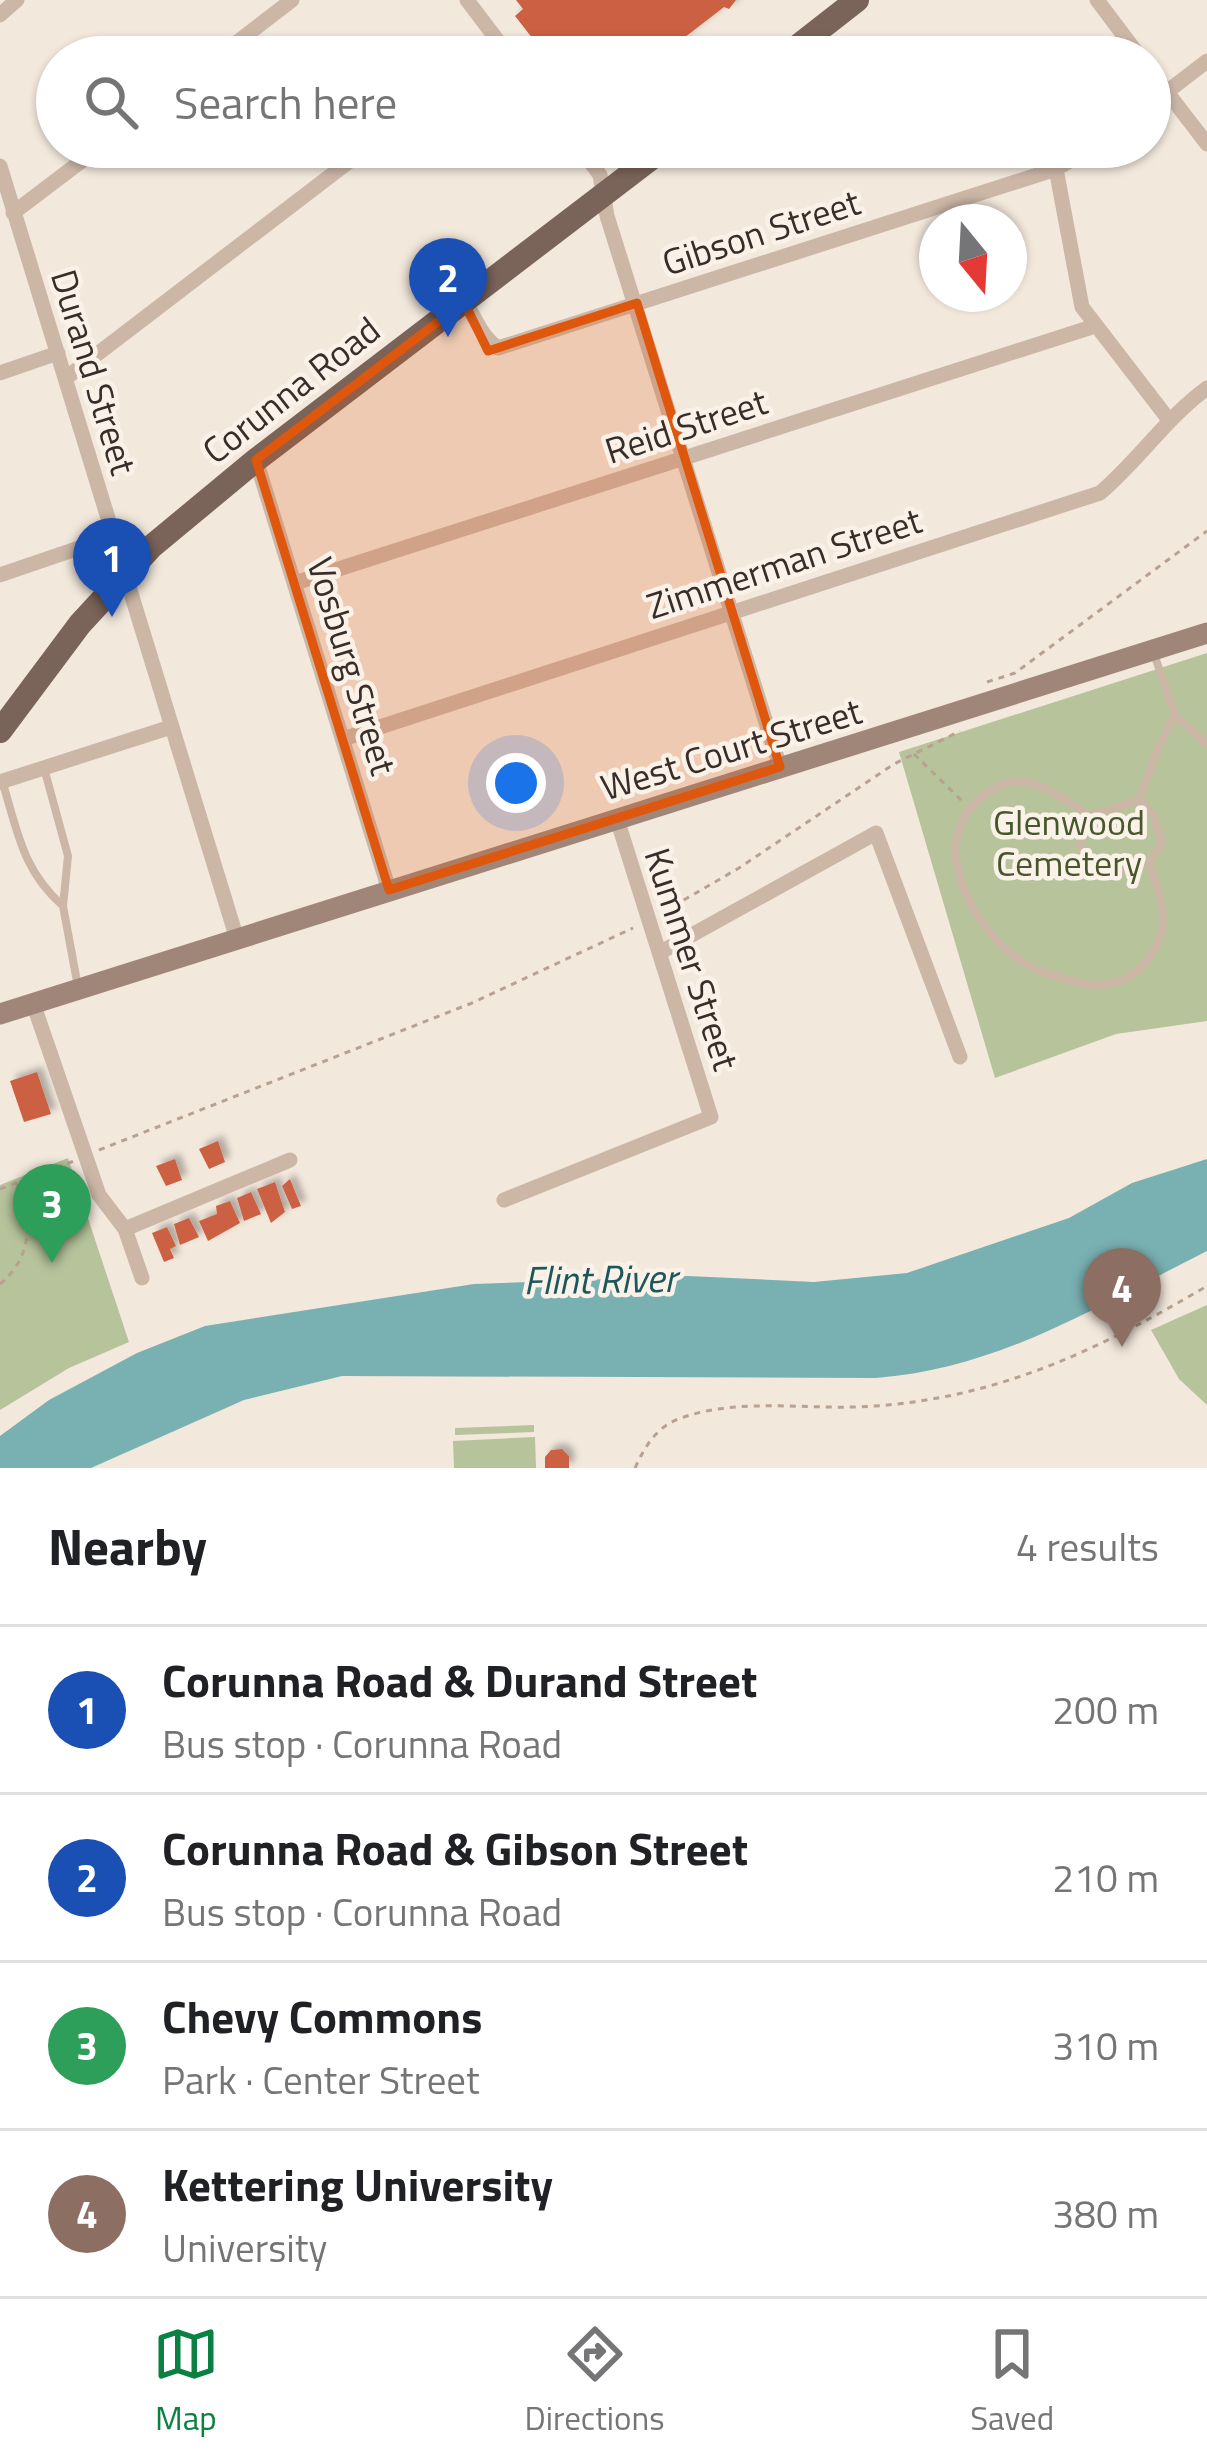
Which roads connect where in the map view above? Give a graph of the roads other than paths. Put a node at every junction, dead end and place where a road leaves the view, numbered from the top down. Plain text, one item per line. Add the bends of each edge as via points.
1 (17, 0) edge
2 (292, 0) edge
3 (467, 0) edge
4 (857, 0) edge
5 (1097, 0) edge
6 (0, 15) edge
7 (245, 36) edge
8 (494, 36) edge
9 (811, 36) edge
10 (1124, 36) edge
11 (1207, 61) edge
12 (1171, 89) edge
13 (1171, 97) edge
14 (1207, 144) edge
15 (0, 166) edge
16 (73, 168) edge
17 (341, 168) edge
18 (595, 168) edge
19 (638, 168) edge
20 (1056, 169) joint
21 (603, 195) junction
22 (14, 214) junction
23 (464, 302) junction
24 (637, 303) junction
25 (1095, 326) junction
26 (58, 353) junction
27 (0, 373) edge
28 (66, 378) junction
29 (1207, 388) edge
30 (1169, 419) junction
31 (684, 458) junction
32 (256, 460) junction
33 (114, 536) junction
34 (123, 573) junction
35 (0, 574) edge
36 (295, 584) junction
37 (732, 611) junction
38 (1207, 632) edge
39 (1152, 650) junction
40 (1175, 715) junction
41 (171, 727) junction
42 (0, 731) edge
43 (344, 739) junction
44 (1207, 744) edge
45 (780, 767) junction
46 (44, 768) junction
47 (1, 782) edge
48 (1139, 800) junction
49 (1090, 816) junction
50 (616, 819) junction
51 (1149, 863) junction
52 (389, 890) junction
53 (63, 906) junction
54 (237, 940) junction
55 (661, 952) junction
56 (79, 989) junction
57 (33, 1003) junction
58 (0, 1014) edge
59 (960, 1057) dead end
60 (290, 1160) dead end
61 (504, 1200) dead end
62 (125, 1229) junction
63 (142, 1278) dead end

1 - 6 street
2 - 7 street
3 - 8 street
4 - 9 main road
5 - 10 street
11 - 12 street
13 - 14 street
15 - 22 street, Durand Street
16 - 22 street
17 - 28 street
18 - 21 street
19 - 21 main road, Corunna Road
20 - 24 street, Gibson Street
20 - 25 street via 1082,308
21 - 23 main road, Corunna Road
21 - 24 street
22 - 26 street, Durand Street
23 - 24 street, Gibson Street via 498,348
23 - 32 main road, Corunna Road
24 - 31 street
25 - 30 street
25 - 31 street, Reid Street
26 - 27 street
26 - 28 street, Durand Street
28 - 33 street, Durand Street
29 - 30 street, Zimmerman Street
30 - 37 street, Zimmerman Street via 1100,493
31 - 36 street, Reid Street
31 - 37 street
32 - 34 main road, Corunna Road
32 - 36 street, Vosburg Street
33 - 34 street, Durand Street
33 - 35 street
34 - 41 street, Durand Street
34 - 42 main road, Corunna Road
36 - 43 street, Vosburg Street
37 - 43 street, Zimmerman Street
37 - 45 street
38 - 39 street, West Court Street
39 - 40 lane
39 - 45 street, West Court Street
40 - 44 lane
40 - 48 lane
41 - 46 street
41 - 54 street, Durand Street
43 - 52 street, Vosburg Street
45 - 50 street, West Court Street
46 - 47 street
46 - 53 lane via 68,856
47 - 53 lane via 29,869
48 - 49 lane
48 - 51 lane via 1162,843
49 - 51 lane via 1080,845 1091,866 1114,874
49 - 51 lane via 1023,782 998,785 968,807 955,840 959,880 982,923 1030,967 1088,986 1128,980 1165,929
50 - 52 street, West Court Street
50 - 55 street, Kummer Street
52 - 54 street, West Court Street
53 - 56 lane
54 - 56 street, West Court Street
55 - 59 street via 876,833
55 - 61 street, Kummer Street via 711,1117
56 - 57 street, West Court Street
57 - 58 street, West Court Street
57 - 62 street via 99,1195
60 - 62 street
62 - 63 street

